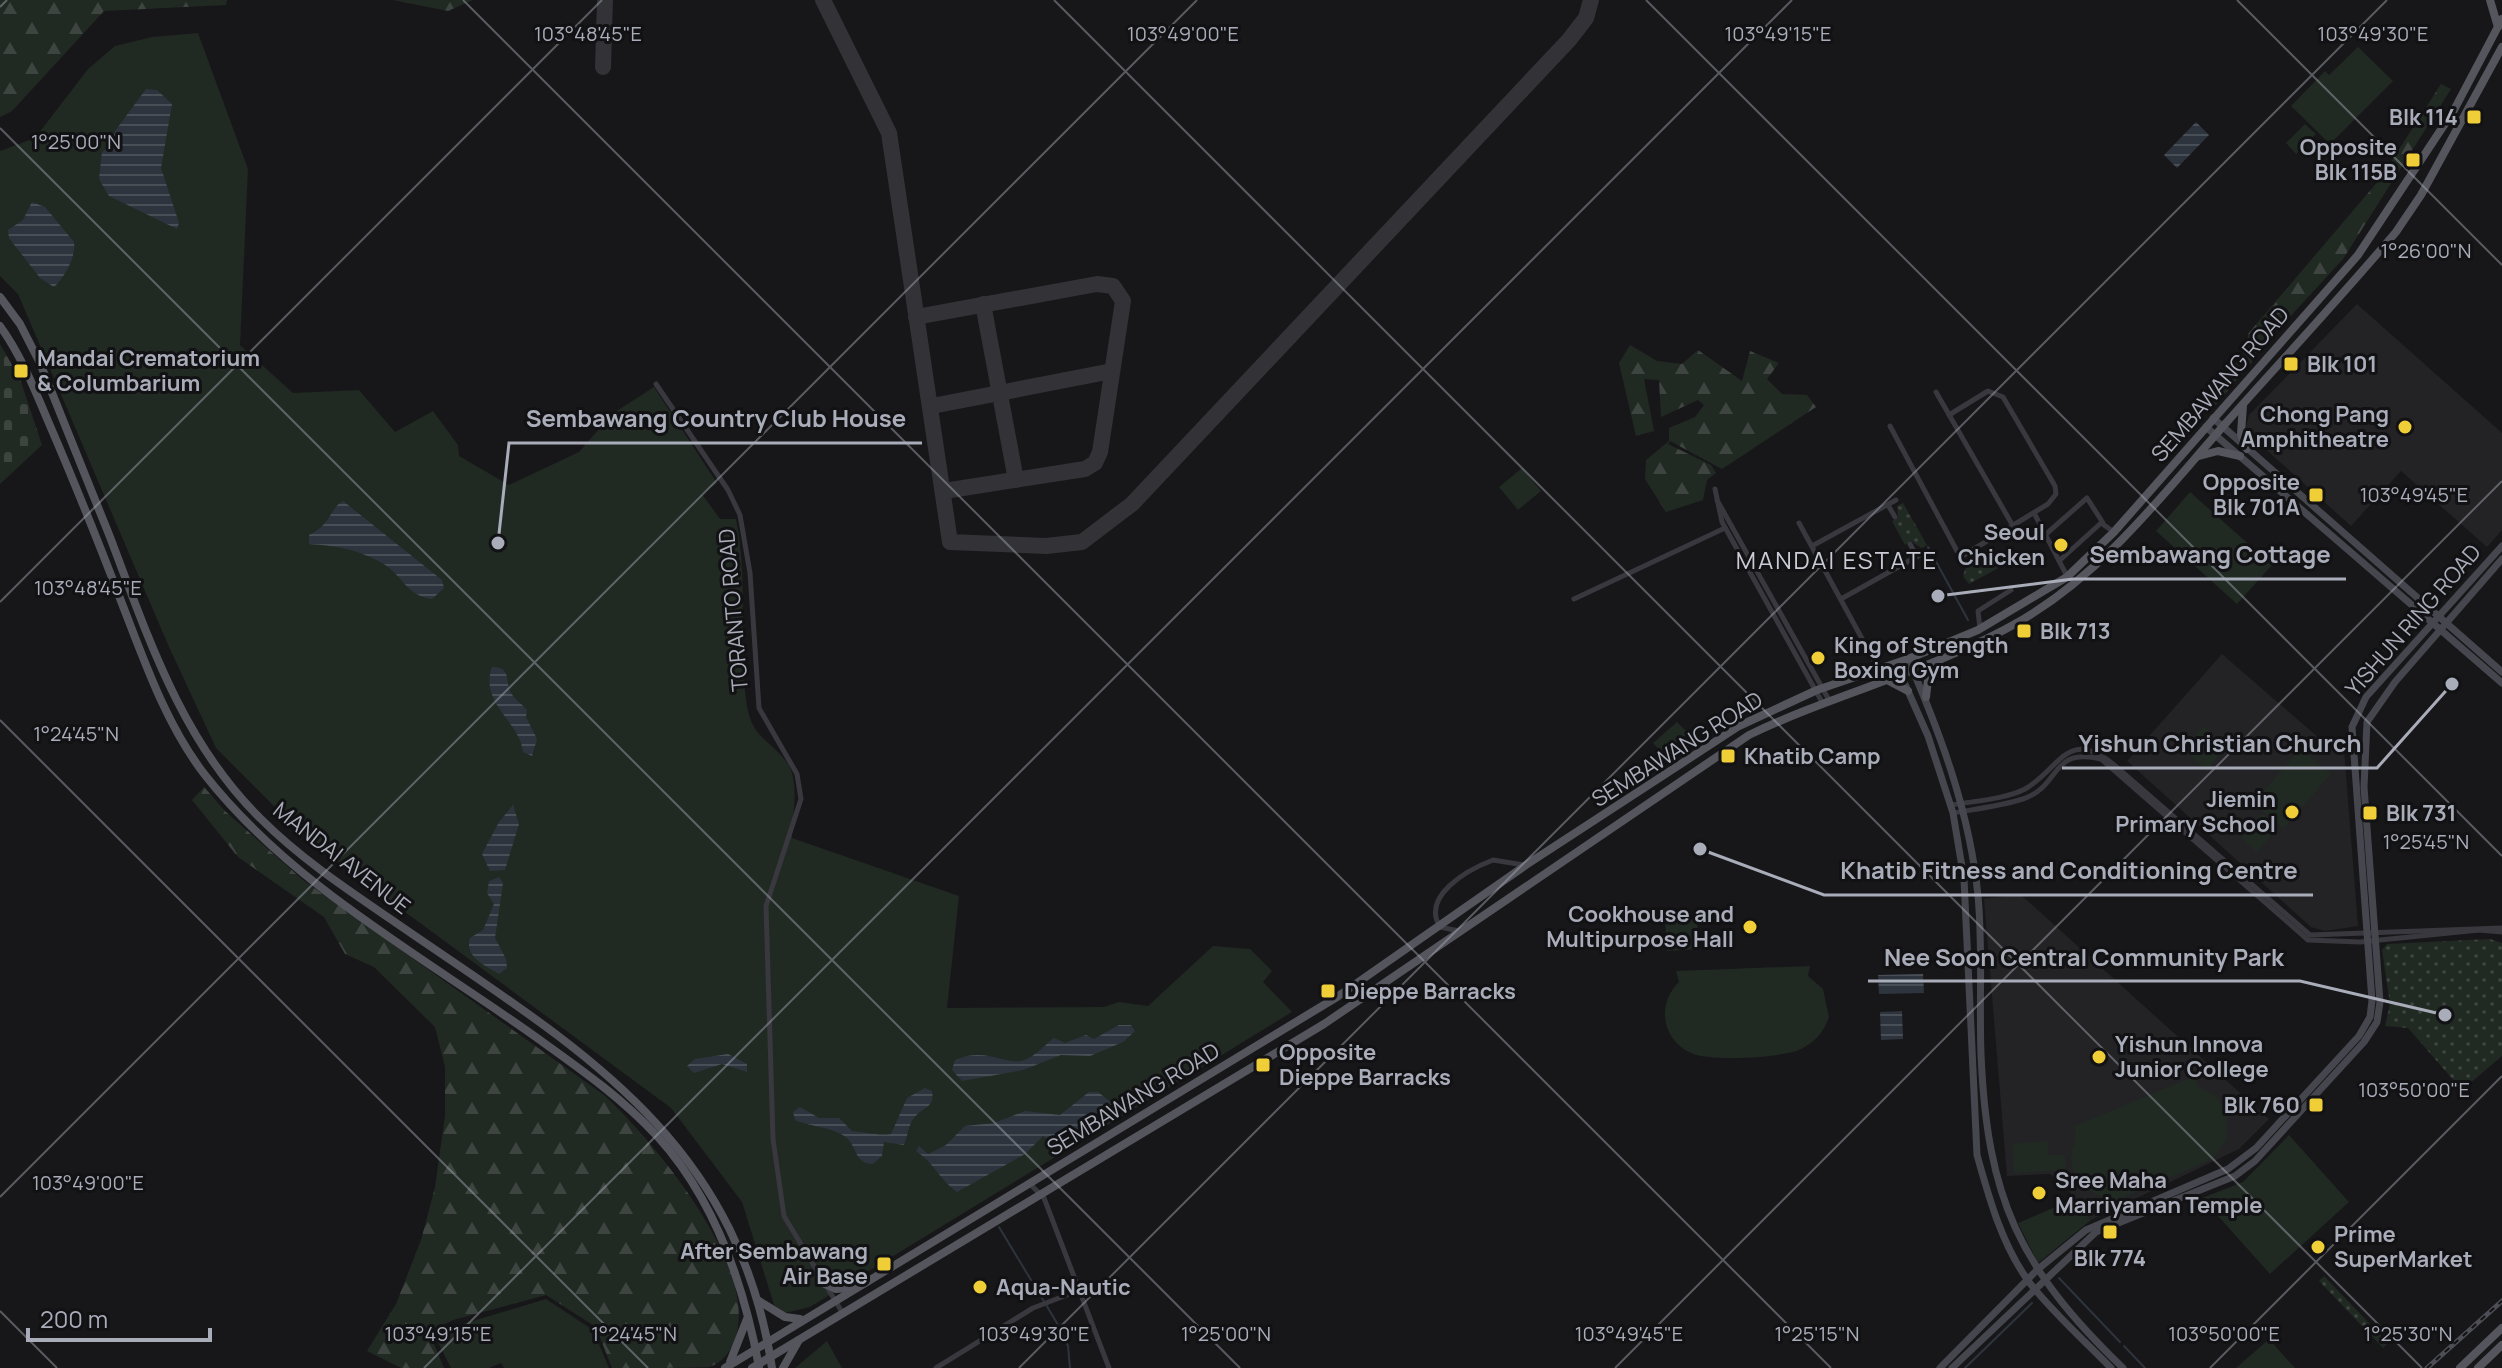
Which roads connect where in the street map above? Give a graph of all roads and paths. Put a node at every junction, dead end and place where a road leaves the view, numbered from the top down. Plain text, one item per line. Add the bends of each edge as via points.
1 (2490, 0) edge
2 (2500, 24) edge
3 (2502, 47) edge
4 (2499, 58) edge
5 (0, 297) edge
6 (0, 326) edge
7 (656, 384) dead end
8 (1936, 392) dead end
9 (2243, 405) junction
10 (1949, 415) junction
11 (2213, 418) junction
12 (1890, 426) dead end
13 (2206, 427) junction
14 (2223, 427) junction
15 (2216, 435) junction
16 (2243, 452) junction
17 (2198, 456) junction
18 (1896, 500) dead end
19 (1888, 505) junction
20 (2034, 513) junction
21 (1895, 517) dead end
22 (1799, 523) dead end
23 (2103, 523) junction
24 (2013, 526) junction
25 (1725, 528) junction
26 (2114, 532) junction
27 (2045, 535) junction
28 (1910, 544) dead end
29 (1812, 546) junction
30 (2502, 546) edge
31 (1925, 552) dead end
32 (1917, 557) junction
33 (2502, 559) edge
34 (2059, 561) junction
35 (2067, 577) junction
36 (2011, 590) dead end
37 (1574, 599) dead end
38 (1841, 599) junction
39 (2438, 617) junction
40 (2446, 623) junction
41 (2432, 624) junction
42 (1980, 629) junction
43 (2440, 631) junction
44 (1908, 659) junction
45 (1941, 660) junction
46 (1896, 664) junction
47 (1879, 669) junction
48 (1913, 671) junction
49 (2502, 672) edge
50 (1811, 673) junction
51 (1901, 677) junction
52 (1889, 681) junction
53 (2502, 683) edge
54 (1820, 690) junction
55 (1908, 691) junction
56 (1926, 697) junction
57 (1826, 701) junction
58 (2031, 785) junction
59 (2038, 791) junction
60 (1963, 807) junction
61 (1953, 809) junction
62 (1526, 865) junction
63 (1440, 927) junction
64 (2502, 930) edge
65 (1463, 932) junction
66 (2370, 938) junction
67 (1029, 1183) junction
68 (1041, 1192) junction
69 (2037, 1270) junction
70 (2042, 1279) junction
71 (2028, 1280) junction
72 (823, 1283) junction
73 (855, 1287) junction
74 (2034, 1287) junction
75 (1080, 1290) junction
76 (758, 1300) junction
77 (834, 1300) junction
78 (842, 1312) junction
79 (748, 1316) junction
80 (805, 1318) junction
81 (2502, 1328) edge
82 (802, 1336) junction
83 (768, 1341) junction
84 (2502, 1345) edge
85 (756, 1348) junction
86 (770, 1356) junction
87 (757, 1366) edge
88 (726, 1367) edge
89 (772, 1368) edge
90 (783, 1368) edge
91 (936, 1368) edge
92 (1109, 1368) edge
93 (1940, 1368) edge
94 (1952, 1368) edge
95 (2111, 1368) edge
96 (2123, 1368) edge
97 (2460, 1368) edge
98 (2478, 1368) edge

1 - 2 main road
2 - 11 main road, SEMBAWANG ROAD via 2454,110 2358,255
3 - 4 main road, SEMBAWANG ROAD
4 - 9 main road, SEMBAWANG ROAD via 2396,232
5 - 76 main road, MANDAI AVENUE via 40,363 159,666 215,765 261,820 294,847 526,1013 619,1085 672,1137 716,1198
6 - 79 main road, MANDAI AVENUE via 27,371 149,672 203,773 251,828 324,889 606,1087 659,1139 703,1201 733,1262
7 - 72 street, TORANTO ROAD via 740,515 750,573 759,708 791,759 800,787 801,799 766,906 773,1139 784,1216
8 - 10 street
9 - 14 main road, SEMBAWANG ROAD
9 - 16 main road
10 - 20 street via 1988,391 2006,399 2055,486 2053,499
10 - 24 street
11 - 13 main road, SEMBAWANG ROAD
11 - 14 main road
12 - 24 street via 1959,553
13 - 15 main road
13 - 26 main road, SEMBAWANG ROAD
14 - 15 main road, SEMBAWANG ROAD
14 - 16 main road
15 - 16 main road
15 - 17 main road, SEMBAWANG ROAD
16 - 17 main road
16 - 39 main road
16 - 41 main road
17 - 45 main road, SEMBAWANG ROAD via 2136,528 2067,590
18 - 19 street
19 - 21 street
19 - 29 street
20 - 24 street
20 - 27 street
22 - 29 street
23 - 26 street
23 - 27 street via 2087,498
23 - 34 street
25 - 37 street
25 - 50 street
25 - 50 street via 1715,492
26 - 35 main road, SEMBAWANG ROAD
27 - 34 street
28 - 32 street
29 - 38 street
30 - 39 main road, YISHUN RING ROAD
31 - 32 street
32 - 38 street
33 - 40 main road, YISHUN RING ROAD
34 - 35 street
35 - 42 main road, SEMBAWANG ROAD
36 - 42 street via 1978,611
38 - 47 street
39 - 40 main road
39 - 41 main road, YISHUN RING ROAD
40 - 43 main road, YISHUN RING ROAD
40 - 49 main road
41 - 43 main road
41 - 66 main road, YISHUN RING ROAD via 2366,697 2352,727
42 - 44 main road, SEMBAWANG ROAD
43 - 53 main road
43 - 66 main road, YISHUN RING ROAD via 2383,697 2364,734
44 - 46 main road, SEMBAWANG ROAD
44 - 48 main road
45 - 48 main road, SEMBAWANG ROAD
45 - 56 main road via 1928,680
46 - 47 main road, SEMBAWANG ROAD
46 - 51 main road
47 - 54 main road, SEMBAWANG ROAD
48 - 51 main road, SEMBAWANG ROAD
48 - 56 main road
50 - 54 street
51 - 52 main road, SEMBAWANG ROAD
51 - 55 main road
52 - 55 main road
52 - 57 main road, SEMBAWANG ROAD
54 - 57 street
54 - 62 main road, SEMBAWANG ROAD via 1739,726
55 - 61 main road
56 - 60 main road
57 - 65 main road, SEMBAWANG ROAD via 1749,735
58 - 59 street
58 - 60 street
58 - 66 street via 2072,750 2100,753 2304,931 2316,937
59 - 60 street via 2024,799
59 - 66 street via 2074,755 2101,759 2300,937 2318,943
60 - 61 street
60 - 69 main road via 1978,897 1990,1145 2010,1220
61 - 71 main road via 1964,879 1977,1155 1997,1222
62 - 63 main road, SEMBAWANG ROAD
62 - 63 street via 1496,859 1444,890 1435,902
63 - 65 street
63 - 67 main road, SEMBAWANG ROAD via 1337,997
64 - 66 street
65 - 68 main road, SEMBAWANG ROAD via 1324,1024
66 - 69 main road, YISHUN RING ROAD via 2368,1022 2263,1142 2228,1169 2097,1224
66 - 70 main road, YISHUN RING ROAD via 2380,1002 2374,1028 2255,1161 2235,1176 2096,1232
67 - 68 street
67 - 73 main road, SEMBAWANG ROAD
68 - 75 street
68 - 78 main road, SEMBAWANG ROAD
69 - 70 main road
69 - 71 main road, YISHUN RING ROAD
70 - 74 main road, YISHUN RING ROAD
70 - 96 main road
71 - 74 main road
71 - 93 main road, YISHUN RING ROAD
72 - 73 main road via 836,1289
72 - 77 street, TORANTO ROAD
73 - 77 main road, SEMBAWANG ROAD
74 - 94 main road, YISHUN RING ROAD
74 - 95 main road
75 - 91 street via 1036,1307
75 - 92 street
76 - 80 main road via 785,1317
76 - 83 main road, MANDAI AVENUE
77 - 78 street, TORANTO ROAD
77 - 80 main road, SEMBAWANG ROAD
78 - 82 main road, SEMBAWANG ROAD
79 - 85 main road, MANDAI AVENUE
79 - 88 main road
80 - 83 main road, SEMBAWANG ROAD
81 - 97 main road
82 - 86 main road, SEMBAWANG ROAD
82 - 90 main road
83 - 85 main road, SEMBAWANG ROAD
83 - 86 main road, MANDAI AVENUE
84 - 98 main road
85 - 87 main road, MANDAI AVENUE
85 - 88 main road, SEMBAWANG ROAD
86 - 87 main road, SEMBAWANG ROAD
86 - 89 main road, MANDAI AVENUE

